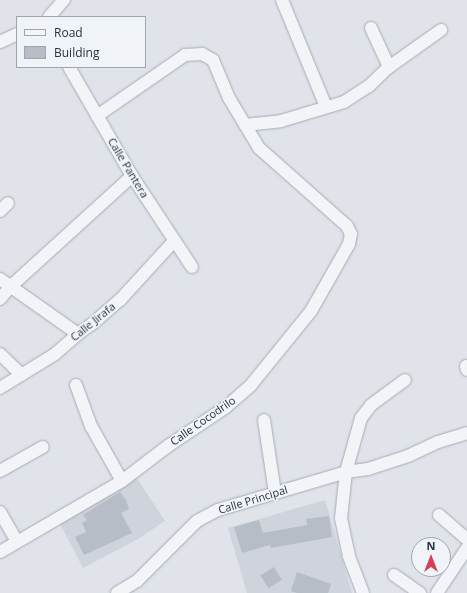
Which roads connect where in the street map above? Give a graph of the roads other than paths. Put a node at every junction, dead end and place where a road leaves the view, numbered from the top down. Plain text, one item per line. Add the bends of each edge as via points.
1 (64, 0) edge
2 (282, 0) edge
3 (50, 16) edge
4 (371, 28) dead end
5 (441, 30) dead end
6 (16, 34) edge
7 (0, 42) edge
8 (389, 67) junction
9 (70, 68) edge
10 (326, 107) junction
11 (97, 116) junction
12 (245, 125) junction
13 (132, 176) junction
14 (174, 241) junction
15 (192, 267) dead end
16 (0, 279) edge
17 (10, 288) junction
18 (0, 299) edge
19 (78, 334) junction
20 (0, 354) edge
21 (22, 375) junction
22 (405, 380) dead end
23 (76, 385) dead end
24 (0, 388) edge
25 (264, 420) dead end
26 (467, 433) edge
27 (43, 447) dead end
28 (0, 471) edge
29 (346, 472) junction
30 (122, 481) junction
31 (275, 493) junction
32 (0, 512) edge
33 (439, 515) dead end
34 (467, 539) edge
35 (17, 542) junction
36 (467, 548) edge
37 (0, 552) edge
38 (394, 575) dead end
39 (117, 593) edge
40 (363, 593) edge
41 (420, 593) edge
42 (437, 593) edge

1 - 3 street
2 - 10 street
4 - 8 street
5 - 8 street
6 - 7 street
8 - 10 street via 369,86 344,102
9 - 11 street, Calle Pantera
10 - 12 street via 281,121
11 - 12 street via 185,55 202,54 213,60 229,98
11 - 13 street, Calle Pantera
12 - 30 street, Calle Cocodrilo via 260,148 347,226 351,234 350,244 311,311 251,385 226,407
13 - 14 street, Calle Pantera
13 - 17 street
14 - 15 street, Calle Pantera
14 - 19 street, Calle Jirafa via 120,300
16 - 17 street
17 - 18 street
17 - 19 street
19 - 21 street, Calle Jirafa via 55,354
20 - 21 street
21 - 24 street, Calle Jirafa
22 - 29 street via 371,405 361,418
23 - 30 street via 91,426
25 - 31 street
26 - 29 street, Calle Principal via 368,469
27 - 28 street
29 - 31 street, Calle Principal
29 - 40 street via 341,518 350,556
30 - 35 street, Calle Cocodrilo
31 - 39 street, Calle Principal via 218,510 197,521 137,580
32 - 35 street
33 - 34 street
35 - 37 street, Calle Cocodrilo
36 - 42 street
38 - 41 street

